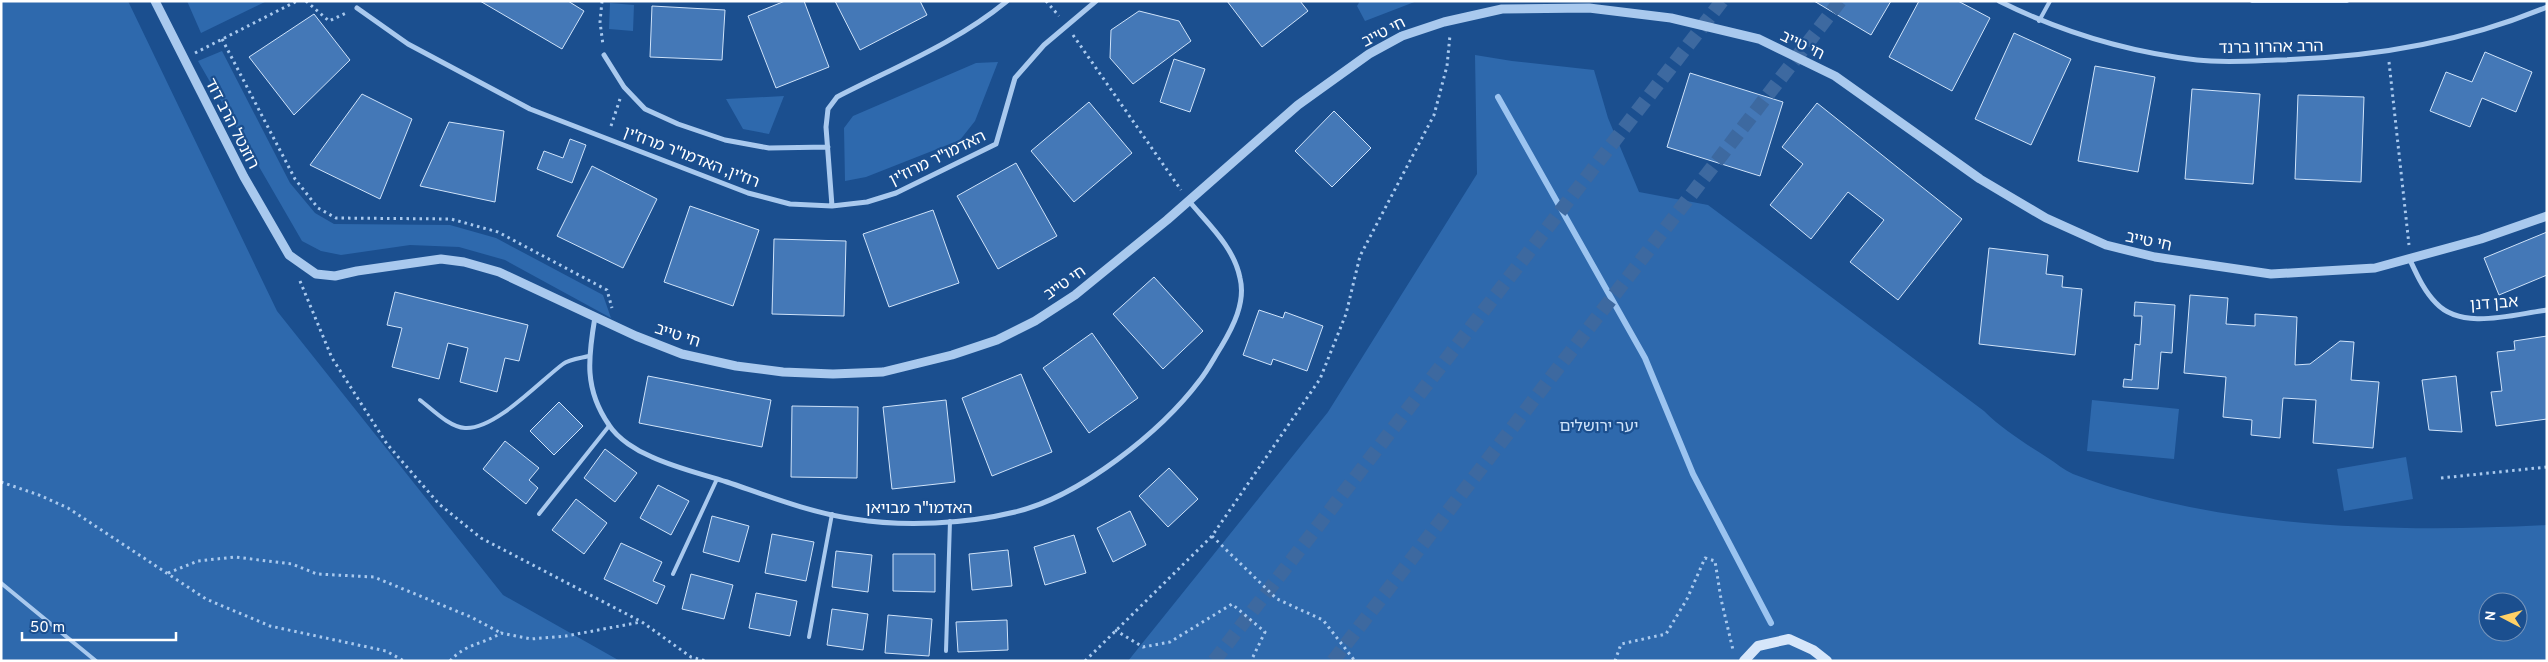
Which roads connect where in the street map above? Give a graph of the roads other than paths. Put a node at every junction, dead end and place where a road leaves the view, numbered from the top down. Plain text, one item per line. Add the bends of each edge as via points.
1 (155, 1) edge
2 (1007, 1) edge
3 (1096, 1) edge
4 (1998, 1) edge
5 (2050, 1) edge
6 (2252, 1) edge
7 (2348, 1) edge
8 (1590, 5) edge
9 (2547, 7) edge
10 (357, 8) road end
11 (2038, 21) junction
12 (604, 55) road end
13 (828, 147) junction
14 (1189, 201) junction
15 (832, 206) junction
16 (2547, 216) edge
17 (288, 255) joint
18 (2410, 260) junction
19 (2547, 310) edge
20 (595, 317) junction
21 (589, 356) junction
22 (420, 400) dead end
23 (609, 426) junction
24 (717, 479) junction
25 (539, 514) dead end
26 (832, 514) junction
27 (950, 522) junction
28 (674, 574) dead end
29 (1, 582) edge
30 (809, 637) dead end
31 (946, 651) dead end
32 (96, 661) edge
33 (1744, 661) edge
34 (1826, 661) edge

1 - 17 street, רוזנטל הרב דוד via 244,177
2 - 13 street via 923,56 837,97 828,109
3 - 15 street, האדמו"ר מרוז'ין via 1044,45 1015,78 996,144 896,193 867,202
4 - 11 street, הרב אהרון ברנד
5 - 11 lane
6 - 7 lane
8 - 14 street, חי טייב via 1502,9 1444,22 1402,36 1298,105
8 - 18 street, חי טייב via 1672,18 1758,39 1835,76 1980,179 2046,218 2106,245 2192,264 2271,274 2375,268
9 - 11 street, הרב אהרון ברנד via 2462,36 2388,52 2312,59 2198,60 2091,39
10 - 15 street, רוז'ין, האדמו"ר מרוז'ין via 408,44 530,109 748,193 790,204
12 - 13 street via 624,87 645,110 678,124 725,140 769,148
13 - 15 street
14 - 20 street, חי טייב via 1105,272 1035,321 997,340 915,365 875,372 833,374 736,366 682,354
14 - 27 street, האדמו"ר מבויאן via 1223,241 1241,279 1234,324 1201,380 1138,444 1094,475 1052,498 1018,511 985,519
16 - 18 street, חי טייב
17 - 20 street, חי טייב via 316,274 335,276 441,259 464,262 499,272
18 - 19 street, אבן דנן via 2436,304 2457,316 2483,319
20 - 21 street, האדמו"ר מבויאן
21 - 22 lane via 565,362 505,412 482,424 466,428 452,424
21 - 23 street, האדמו"ר מבויאן via 588,371 596,401
23 - 24 street, האדמו"ר מבויאן via 620,438 651,457
23 - 25 lane
24 - 26 street, האדמו"ר מבויאן
24 - 28 lane
26 - 27 street, האדמו"ר מבויאן via 854,519
26 - 30 lane
27 - 31 lane
29 - 32 lane
33 - 34 main road via 1758,646 1789,639 1813,650

